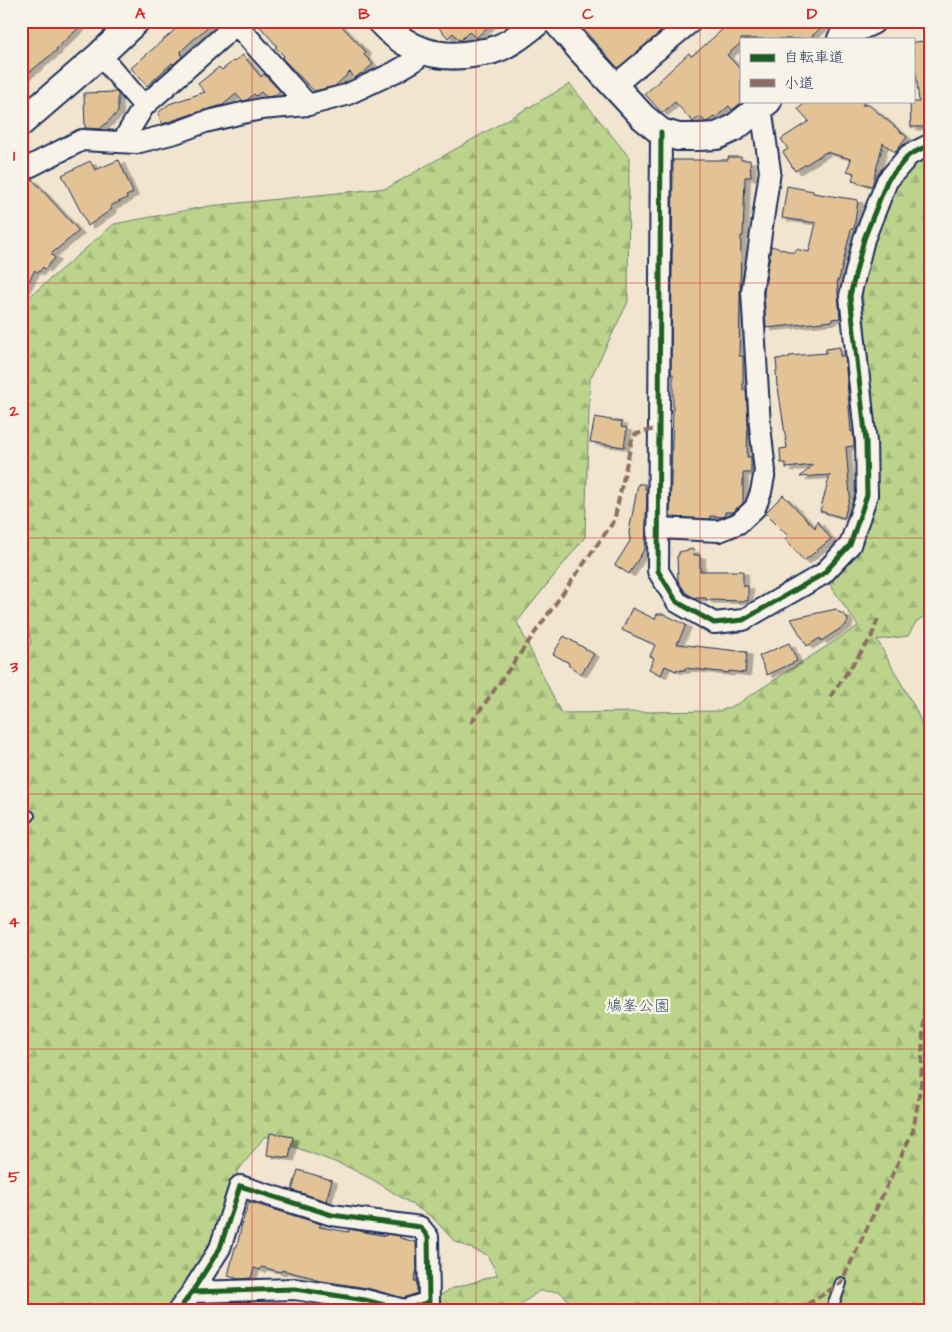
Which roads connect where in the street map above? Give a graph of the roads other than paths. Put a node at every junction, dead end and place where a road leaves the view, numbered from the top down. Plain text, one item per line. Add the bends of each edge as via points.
1 (136, 21) edge
2 (539, 21) edge
3 (556, 21) edge
4 (692, 21) edge
5 (872, 21) edge
6 (238, 23) edge
7 (385, 23) edge
8 (842, 38) edge
9 (425, 52) junction
10 (100, 55) junction
11 (614, 86) junction
12 (764, 104) edge
13 (308, 105) junction
14 (144, 106) junction
15 (21, 123) edge
16 (661, 132) junction
17 (122, 142) junction
18 (931, 144) edge
19 (21, 170) edge
20 (658, 528) junction
21 (841, 1283) dead end
22 (192, 1292) junction
23 (178, 1311) edge
24 (831, 1311) edge

1 - 10 street
2 - 9 street via 494,50 448,56
3 - 11 street
4 - 11 street
5 - 8 street
6 - 13 street
6 - 14 street
7 - 9 street via 399,40
9 - 13 street via 407,65 346,95
10 - 14 street
10 - 15 street
11 - 16 street
12 - 16 street via 734,128 718,136 678,137
12 - 20 street via 770,171 752,292 765,471 761,492 755,508 739,523 719,531
13 - 17 street via 261,109 136,143
14 - 17 street
16 - 20 street
17 - 19 street via 82,140
18 - 20 street via 909,155 886,181 864,239 850,296 866,442 867,495 850,545 823,574 773,604 743,620 714,623 677,602 658,571
21 - 24 lane
22 - 22 street via 295,1289 404,1310 429,1302 428,1237 420,1227 332,1215 240,1186 220,1248
22 - 23 street

